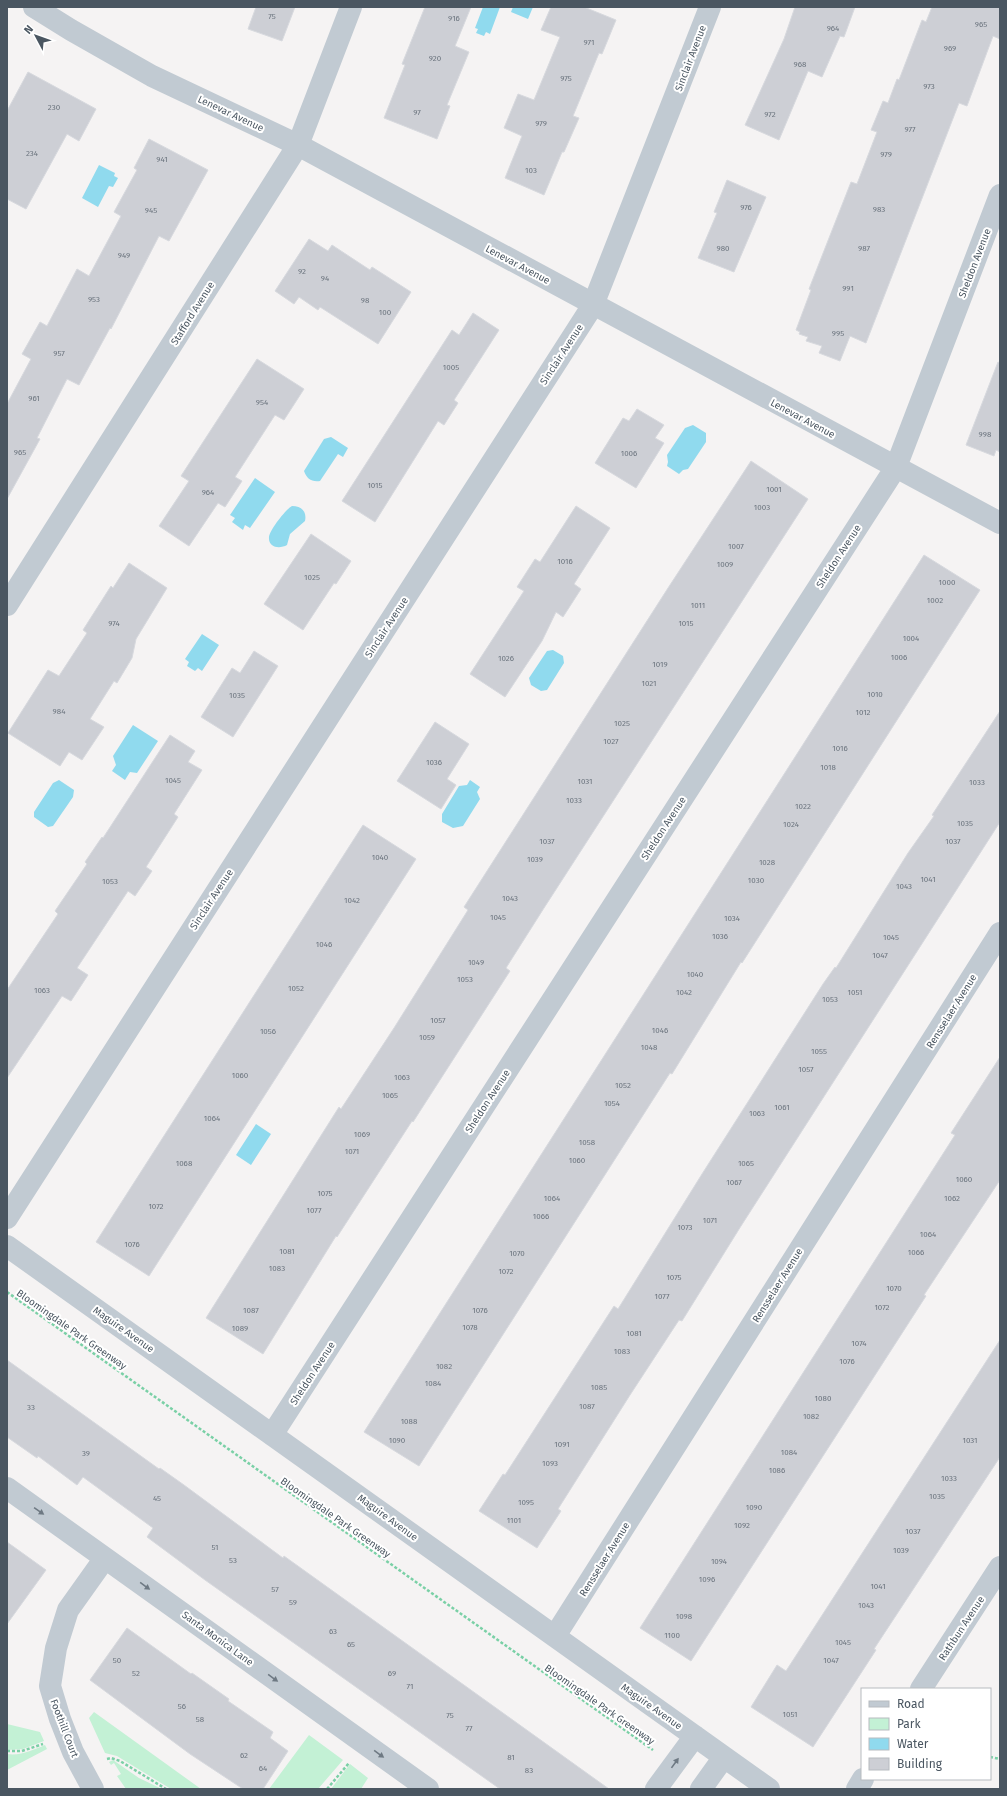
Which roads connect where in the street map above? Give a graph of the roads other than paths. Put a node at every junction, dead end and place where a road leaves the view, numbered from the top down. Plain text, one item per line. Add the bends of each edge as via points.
1 (34, 7) edge
2 (351, 7) edge
3 (710, 7) edge
4 (298, 145) junction
5 (1000, 194) edge
6 (593, 304) junction
7 (896, 468) junction
8 (1000, 523) edge
9 (7, 605) edge
10 (1000, 933) edge
11 (7, 1218) edge
12 (7, 1246) edge
13 (272, 1435) junction
14 (7, 1488) edge
15 (105, 1558) junction
16 (1000, 1567) edge
17 (554, 1636) junction
18 (922, 1688) edge
19 (694, 1736) junction
20 (724, 1757) junction
21 (862, 1780) edge
22 (93, 1789) edge
23 (428, 1789) edge
24 (656, 1789) edge
25 (701, 1789) edge
26 (769, 1789) edge
27 (856, 1789) edge

1 - 4 street, Lenevar Avenue via 152,76
2 - 4 street, Stafford Avenue
3 - 6 street, Sinclair Avenue
4 - 6 street, Lenevar Avenue
4 - 9 street, Stafford Avenue
5 - 7 street, Sheldon Avenue
6 - 7 street, Lenevar Avenue
6 - 11 street, Sinclair Avenue
7 - 8 street, Lenevar Avenue
7 - 13 street, Sheldon Avenue
10 - 17 street, Rensselaer Avenue
12 - 13 street, Maguire Avenue
13 - 17 street, Maguire Avenue
14 -> 15 street, Santa Monica Lane
15 - 22 street, Foothill Court via 68,1610 56,1648 50,1686 73,1752
15 -> 23 street, Santa Monica Lane
16 - 18 street, Rathbun Avenue
17 - 19 street, Maguire Avenue
19 - 20 street, Maguire Avenue
24 -> 19 street
20 - 25 street
20 - 26 street, Maguire Avenue
21 - 27 street

